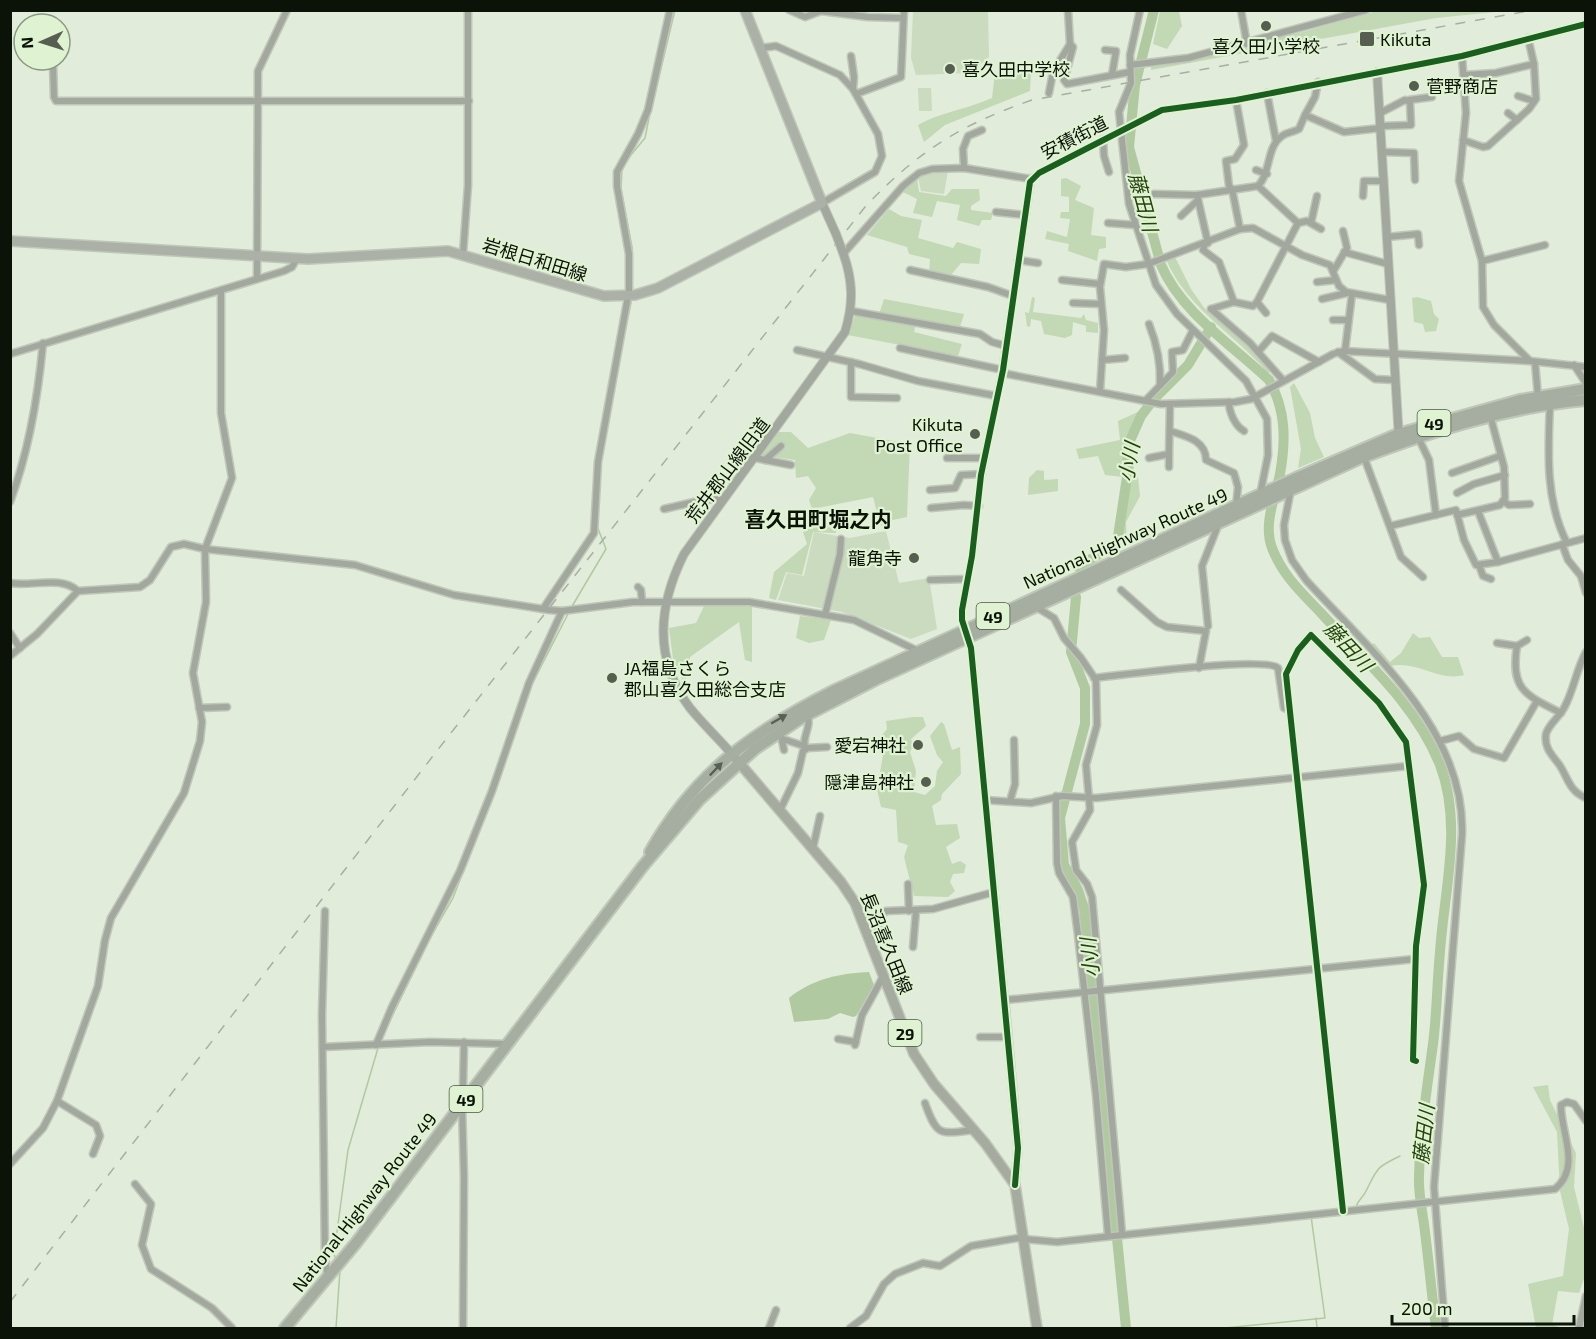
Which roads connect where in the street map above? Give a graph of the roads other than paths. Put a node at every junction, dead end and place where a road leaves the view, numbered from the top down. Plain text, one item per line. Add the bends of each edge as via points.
1 (287, 10) edge
2 (468, 10) edge
3 (670, 10) edge
4 (745, 10) edge
5 (789, 10) edge
6 (904, 10) edge
7 (1068, 10) edge
8 (1140, 10) edge
9 (1241, 10) edge
10 (1366, 10) edge
11 (873, 14) edge
12 (903, 18) junction
13 (1586, 24) edge
14 (1528, 38) junction
15 (1070, 44) junction
16 (1246, 44) junction
17 (761, 48) junction
18 (1105, 50) dead end
19 (851, 56) dead end
20 (1462, 56) junction
21 (1534, 64) junction
22 (1130, 69) junction
23 (53, 72) edge
24 (1377, 72) junction
25 (1112, 75) junction
26 (1465, 75) junction
27 (1318, 82) junction
28 (854, 92) junction
29 (1049, 93) dead end
30 (1267, 93) junction
31 (1518, 96) dead end
32 (1432, 97) dead end
33 (257, 99) junction
34 (1236, 100) junction
35 (1409, 100) junction
36 (469, 101) junction
37 (1534, 101) junction
38 (1380, 113) junction
39 (1508, 113) dead end
40 (1305, 115) junction
41 (1518, 120) junction
42 (1381, 127) junction
43 (982, 130) dead end
44 (1119, 131) junction
45 (1103, 139) junction
46 (1463, 140) junction
47 (1276, 141) junction
48 (1383, 152) junction
49 (964, 168) junction
50 (1256, 170) dead end
51 (1109, 172) dead end
52 (1267, 174) junction
53 (1031, 179) junction
54 (1384, 180) junction
55 (1415, 180) dead end
56 (1258, 186) junction
57 (1232, 189) junction
58 (1155, 194) dead end
59 (1317, 196) dead end
60 (1363, 196) dead end
61 (1197, 197) junction
62 (822, 203) junction
63 (996, 212) dead end
64 (1025, 215) junction
65 (1181, 216) dead end
66 (1108, 223) dead end
67 (1298, 223) junction
68 (1311, 223) junction
69 (1135, 225) junction
70 (1240, 229) junction
71 (1321, 229) dead end
72 (1344, 231) dead end
73 (1387, 237) junction
74 (10, 241) edge
75 (1207, 244) junction
76 (1419, 245) dead end
77 (1545, 245) dead end
78 (1286, 247) junction
79 (843, 252) junction
80 (1344, 252) junction
81 (463, 254) junction
82 (256, 255) junction
83 (297, 258) junction
84 (1018, 260) junction
85 (1482, 261) junction
86 (1038, 263) dead end
87 (1148, 264) junction
88 (1388, 264) junction
89 (910, 270) dead end
90 (1334, 270) junction
91 (257, 279) junction
92 (1062, 280) dead end
93 (1336, 280) junction
94 (1317, 282) dead end
95 (1100, 284) junction
96 (221, 291) junction
97 (1350, 293) junction
98 (628, 296) junction
99 (1013, 296) junction
100 (1322, 299) dead end
101 (1390, 300) junction
102 (1234, 302) junction
103 (1073, 303) dead end
104 (1257, 303) junction
105 (1101, 304) junction
106 (851, 311) junction
107 (1266, 313) dead end
108 (1333, 320) dead end
109 (1347, 320) junction
110 (1149, 324) dead end
111 (1193, 330) junction
112 (43, 344) junction
113 (1006, 346) junction
114 (900, 348) dead end
115 (797, 350) dead end
116 (1258, 352) junction
117 (1342, 352) junction
118 (1393, 353) junction
119 (10, 354) edge
120 (829, 358) junction
121 (1125, 358) dead end
122 (1101, 360) junction
123 (1532, 361) junction
124 (851, 362) junction
125 (1319, 362) junction
126 (1574, 366) junction
127 (1586, 367) edge
128 (1002, 371) junction
129 (1283, 380) junction
130 (1395, 380) junction
131 (1586, 383) edge
132 (1160, 386) junction
133 (1586, 389) edge
134 (1100, 391) junction
135 (997, 396) junction
136 (1255, 397) junction
137 (1538, 397) junction
138 (897, 399) dead end
139 (1586, 400) edge
140 (1150, 401) junction
141 (1229, 402) junction
142 (1170, 404) junction
143 (1550, 404) junction
144 (1489, 412) junction
145 (1170, 431) junction
146 (1244, 431) dead end
147 (1418, 437) junction
148 (1399, 439) junction
149 (781, 446) dead end
150 (1169, 454) junction
151 (1500, 456) junction
152 (1364, 457) junction
153 (755, 458) junction
154 (947, 458) dead end
155 (985, 458) junction
156 (1149, 458) dead end
157 (765, 460) junction
158 (791, 465) dead end
159 (1169, 466) dead end
160 (1452, 473) dead end
161 (982, 474) junction
162 (1505, 475) junction
163 (1290, 487) junction
164 (930, 490) dead end
165 (1457, 493) dead end
166 (1261, 498) junction
167 (724, 499) junction
168 (10, 501) edge
169 (1503, 501) junction
170 (1530, 504) dead end
171 (979, 506) junction
172 (1236, 506) junction
173 (931, 508) dead end
174 (664, 509) dead end
175 (1478, 511) junction
176 (1436, 515) junction
177 (1457, 515) junction
178 (1219, 523) junction
179 (1390, 526) junction
180 (841, 538) dead end
181 (1586, 538) edge
182 (1564, 544) junction
183 (205, 549) junction
184 (1498, 562) junction
185 (1479, 565) junction
186 (1423, 577) dead end
187 (968, 579) junction
188 (1491, 579) dead end
189 (930, 580) dead end
190 (10, 583) edge
191 (638, 587) dead end
192 (1121, 590) dead end
193 (78, 591) junction
194 (1586, 593) edge
195 (642, 602) junction
196 (665, 602) junction
197 (1036, 607) junction
198 (543, 609) junction
199 (562, 611) junction
200 (825, 615) junction
201 (1208, 626) dead end
202 (10, 633) edge
203 (966, 633) junction
204 (1527, 640) dead end
205 (1497, 643) dead end
206 (1517, 646) junction
207 (20, 648) junction
208 (918, 651) junction
209 (1586, 652) edge
210 (10, 656) edge
211 (1199, 668) junction
212 (1094, 678) junction
213 (1538, 701) junction
214 (227, 707) dead end
215 (199, 708) junction
216 (1290, 710) junction
217 (1561, 713) junction
218 (807, 714) junction
219 (781, 735) junction
220 (1014, 740) dead end
221 (1440, 741) junction
222 (805, 747) junction
223 (828, 747) dead end
224 (784, 750) dead end
225 (731, 753) junction
226 (739, 762) junction
227 (1408, 766) junction
228 (1298, 777) junction
229 (1062, 796) junction
230 (1089, 797) junction
231 (1586, 798) edge
232 (985, 800) junction
233 (1010, 801) junction
234 (780, 810) junction
235 (820, 816) dead end
236 (813, 848) junction
237 (643, 866) junction
238 (908, 884) dead end
239 (994, 892) junction
240 (912, 911) junction
241 (325, 912) dead end
242 (873, 942) junction
243 (913, 947) dead end
244 (1415, 959) junction
245 (1317, 969) junction
246 (884, 975) junction
247 (1101, 991) junction
248 (1085, 992) junction
249 (1005, 1002) junction
250 (980, 1037) dead end
251 (1008, 1037) junction
252 (838, 1039) dead end
253 (464, 1042) junction
254 (507, 1044) junction
255 (376, 1045) junction
256 (323, 1047) junction
257 (1416, 1060) dead end
258 (57, 1101) junction
259 (464, 1101) junction
260 (925, 1103) dead end
261 (1586, 1122) edge
262 (974, 1130) junction
263 (93, 1154) dead end
264 (10, 1164) edge
265 (135, 1184) dead end
266 (1015, 1185) junction
267 (1436, 1202) junction
268 (1343, 1210) junction
269 (1122, 1233) junction
270 (1108, 1235) junction
271 (1024, 1238) junction
272 (328, 1278) junction
273 (1586, 1296) edge
274 (776, 1310) dead end
275 (232, 1329) edge
276 (285, 1329) edge
277 (463, 1329) edge
278 (769, 1329) edge
279 (850, 1329) edge
280 (1037, 1329) edge
281 (1445, 1329) edge
282 (1579, 1329) edge

1 - 33 street via 259,66
2 - 36 street
3 - 98 street via 648,110 617,172 629,254
4 - 17 main road
5 - 11 street via 805,17 820,10
6 - 12 street
7 - 15 street
8 - 22 street
9 - 16 street
10 - 16 street
11 - 12 street
12 - 28 street via 901,77
13 - 14 street, 安積街道
14 - 20 street, 安積街道
14 - 21 street
15 - 25 street via 1073,47 1065,83
15 - 29 street via 1053,72
16 - 22 street
17 - 28 street via 780,47 840,75
17 - 62 main road
18 - 25 street via 1116,51
19 - 28 street
20 - 24 street, 安積街道
20 - 26 street
21 - 26 street
21 - 37 street
22 - 25 street
22 - 44 street via 1131,83 1119,112
23 - 33 street via 56,101
24 - 27 street, 安積街道
24 - 38 street
26 - 46 street
27 - 30 street, 安積街道
27 - 40 street
28 - 62 street via 878,134 882,160 869,178
30 - 34 street, 安積街道
30 - 47 street
31 - 37 street
32 - 35 street
33 - 36 street
33 - 82 street
34 - 44 street, 安積街道 via 1162,110
34 - 57 street via 1244,145 1234,159 1226,161
35 - 38 street
35 - 42 street via 1411,125
36 - 81 street
37 - 41 street
38 - 42 street
39 - 41 street
40 - 42 street via 1344,132
40 - 47 street via 1299,129
41 - 46 street via 1488,146
42 - 48 street
43 - 49 street via 968,136 963,149
44 - 45 street, 安積街道
44 - 69 street
45 - 51 street
45 - 53 street, 安積街道
46 - 85 street via 1459,181
47 - 52 street
48 - 54 street
48 - 55 street via 1414,153
49 - 53 street
49 - 79 street via 919,173
50 - 52 street
52 - 56 street
53 - 64 street, 安積街道
54 - 60 street via 1364,181
54 - 73 street
56 - 57 street
56 - 67 street
57 - 61 street
57 - 70 street
58 - 61 street
59 - 68 street
61 - 65 street
61 - 75 street
62 - 79 street, 荒井郡山線旧道, bridge
62 - 98 main road, 岩根日和田線 via 658,288
63 - 64 street
64 - 84 street, 安積街道
66 - 69 street
67 - 68 street
67 - 78 street
68 - 71 street
69 - 87 street
70 - 75 street
70 - 78 street via 1253,228
72 - 80 street via 1348,244
73 - 76 street via 1418,234
73 - 88 street
74 - 82 main road, 岩根日和田線
75 - 87 street
75 - 102 street via 1203,250 1219,262
77 - 85 street
78 - 90 street
78 - 104 street
79 - 106 street, 荒井郡山線旧道 via 853,290
80 - 88 street
80 - 90 street
81 - 83 main road, 岩根日和田線 via 448,251
81 - 98 main road, 岩根日和田線 via 596,294
82 - 83 main road, 岩根日和田線
82 - 91 street
83 - 91 street via 289,269
84 - 86 street
84 - 99 street, 安積街道
85 - 123 street via 1485,312
87 - 95 street via 1104,264
87 - 111 street via 1163,296
88 - 101 street
89 - 99 street
90 - 93 street
91 - 96 street
92 - 95 street
93 - 94 street
93 - 97 street
95 - 105 street
96 - 112 street
96 - 183 street via 220,413 232,477
97 - 100 street
97 - 101 street
97 - 109 street
98 - 198 street via 598,462 594,533
99 - 113 street, 安積街道
101 - 118 street
102 - 104 street via 1253,306
102 - 116 street via 1211,309
103 - 105 street
104 - 107 street
105 - 122 street
106 - 113 street via 980,334
106 - 120 street, 荒井郡山線旧道 via 845,332
108 - 109 street
109 - 117 street
110 - 132 street via 1159,357
111 - 132 street via 1183,350 1172,352 1173,372
111 - 136 street via 1237,370
112 - 119 street
112 - 168 street via 30,435
113 - 128 street, 安積街道
114 - 128 street
115 - 120 street
116 - 125 street via 1272,336
116 - 129 street
117 - 118 street
117 - 125 street
117 - 130 street via 1375,379
118 - 123 street
118 - 130 street
120 - 124 street
120 - 153 street, 荒井郡山線旧道
121 - 122 street
122 - 134 street
123 - 126 street
123 - 137 street
124 - 135 street via 918,381
124 - 138 street via 851,397
125 - 129 street
126 - 127 street
126 - 131 street
128 - 134 street
128 - 135 street, 安積街道
129 - 136 street
130 - 148 street
132 - 140 street
133 - 137 highway, National Highway Route 49 / 49
134 - 140 street
135 - 155 street, 安積街道
136 - 141 street
136 - 166 street via 1269,429
137 - 144 highway, National Highway Route 49 / 49
139 - 143 highway, National Highway Route 49 / 49
140 - 142 street
141 - 142 street
141 - 146 street via 1229,410
142 - 145 street
143 - 144 highway, National Highway Route 49 / 49
143 - 182 street via 1548,470
144 - 147 highway, National Highway Route 49 / 49
144 - 148 highway, National Highway Route 49 / 49
144 - 151 street
145 - 150 street
145 - 172 street via 1199,442 1206,459 1234,473 1238,487
147 - 148 highway, National Highway Route 49 / 49
147 - 176 street via 1429,460
148 - 152 highway, National Highway Route 49 / 49
148 - 163 highway, National Highway Route 49 / 49
149 - 157 street
150 - 156 street
150 - 159 street
151 - 160 street
151 - 162 street
152 - 163 highway, National Highway Route 49 / 49
152 - 179 street
153 - 157 street
153 - 167 street, 荒井郡山線旧道
154 - 155 street
155 - 161 street, 安積街道
157 - 158 street
161 - 164 street via 961,475 955,488
161 - 171 street, 安積街道
162 - 165 street
162 - 169 street
163 - 166 highway, National Highway Route 49 / 49
163 - 221 street via 1284,532 1292,560 1419,705
166 - 172 highway, National Highway Route 49 / 49
166 - 178 highway, National Highway Route 49 / 49
167 - 174 street
167 - 196 street, 荒井郡山線旧道 via 684,554
169 - 170 street via 1509,505
169 - 175 street
171 - 173 street
171 - 187 street, 安積街道
172 - 203 highway, National Highway Route 49 / 49
175 - 177 street
175 - 184 street
176 - 177 street via 1456,510
176 - 179 street
177 - 185 street via 1464,540
178 - 197 highway, National Highway Route 49 / 49
178 - 201 street via 1202,566
179 - 186 street via 1401,557
180 - 200 street
181 - 182 street
182 - 184 street
182 - 194 street
183 - 193 street via 184,544 171,548 150,580 140,588
183 - 198 street via 355,565 454,595
183 - 215 street via 205,610 193,673
184 - 185 street
185 - 188 street via 1483,576
187 - 189 street
187 - 203 street, 安積街道 via 962,610
190 - 193 street via 53,582
191 - 195 street
192 - 211 street via 1167,627 1206,631
193 - 207 street
195 - 196 street
195 - 199 street
196 - 200 street via 740,601
196 - 225 street, 荒井郡山線旧道 via 664,641 670,670 690,707
197 - 203 highway, National Highway Route 49 / 49
197 - 212 street via 1054,618
198 - 199 street
199 - 255 street via 524,694 460,871
200 - 208 street via 855,620
202 - 207 street
203 - 208 highway, National Highway Route 49 / 49
203 - 218 highway, National Highway Route 49 / 49
203 - 232 street, 安積街道
204 - 206 street
205 - 206 street
206 - 213 street via 1516,679
207 - 210 street
225 -> 208 highway, National Highway Route 49 / 49 via 773,722
209 - 217 street
211 - 212 street
211 - 216 street via 1276,665 1284,708
212 - 230 street via 1098,691 1097,725 1086,765
213 - 217 street
213 - 221 street via 1503,758 1474,749 1459,736
214 - 215 street
215 - 258 street via 202,731 191,775 184,794 111,918 98,986
216 - 227 street via 1286,674 1311,635 1379,703 1406,742
216 - 228 street
217 - 231 street via 1547,730 1546,743 1569,784 1577,795
218 - 219 highway, National Highway Route 49 / 49
218 - 222 street
219 - 222 street
219 - 224 street
219 - 226 highway, National Highway Route 49 / 49
220 - 233 street via 1015,784
221 - 267 street via 1458,788 1463,818 1436,1141
222 - 223 street
222 - 234 street
225 - 226 main road, 長沼喜久田線 / 29
237 -> 225 highway, National Highway Route 49 / 49 via 677,811
226 - 234 main road, 長沼喜久田線 / 29
226 - 237 highway, National Highway Route 49 / 49 via 700,799
227 - 228 street
227 - 244 street via 1424,885
228 - 230 street
228 - 245 street
229 - 230 street
229 - 233 street via 1031,803
229 - 248 street via 1057,863 1073,897
230 - 247 street via 1090,810 1072,842 1076,870 1092,897
232 - 233 street
232 - 239 street, 安積街道
234 - 236 main road, 長沼喜久田線 / 29
235 - 236 street
236 - 242 main road, 長沼喜久田線 / 29 via 855,903
237 - 254 highway, National Highway Route 49 / 49
238 - 240 street
239 - 240 street
239 - 249 street, 安積街道
240 - 242 street via 884,913
240 - 243 street
241 - 256 street
242 - 246 main road, 長沼喜久田線 / 29
244 - 245 street
244 - 257 street
245 - 247 street
245 - 268 street
246 - 252 street via 862,1015 855,1044
246 - 262 main road, 長沼喜久田線 / 29 via 914,1054
247 - 248 street
247 - 269 street
248 - 249 street
248 - 270 street
249 - 251 street
250 - 251 street
251 - 266 street via 1018,1148
253 - 254 street
253 - 255 street
253 - 259 street
254 - 259 highway, National Highway Route 49 / 49
255 - 256 street
256 - 272 street
258 - 263 street via 96,1125 100,1136
258 - 264 street via 43,1128
259 - 272 highway, National Highway Route 49 / 49
259 - 277 street
260 - 262 street via 938,1131
261 - 267 street via 1574,1104 1561,1105 1570,1149 1564,1177 1555,1189
262 - 266 main road, 長沼喜久田線 / 29
265 - 275 street via 151,1204 142,1245 151,1269 212,1308
266 - 271 main road, 長沼喜久田線 / 29
267 - 268 street
267 - 281 street
268 - 269 street
269 - 270 street
270 - 271 street via 1057,1242
271 - 279 street via 970,1246 940,1266 926,1262 895,1274 884,1284 866,1316
271 - 280 main road, 長沼喜久田線 / 29
272 - 276 highway, National Highway Route 49 / 49
273 - 282 street via 1577,1313
274 - 278 street

